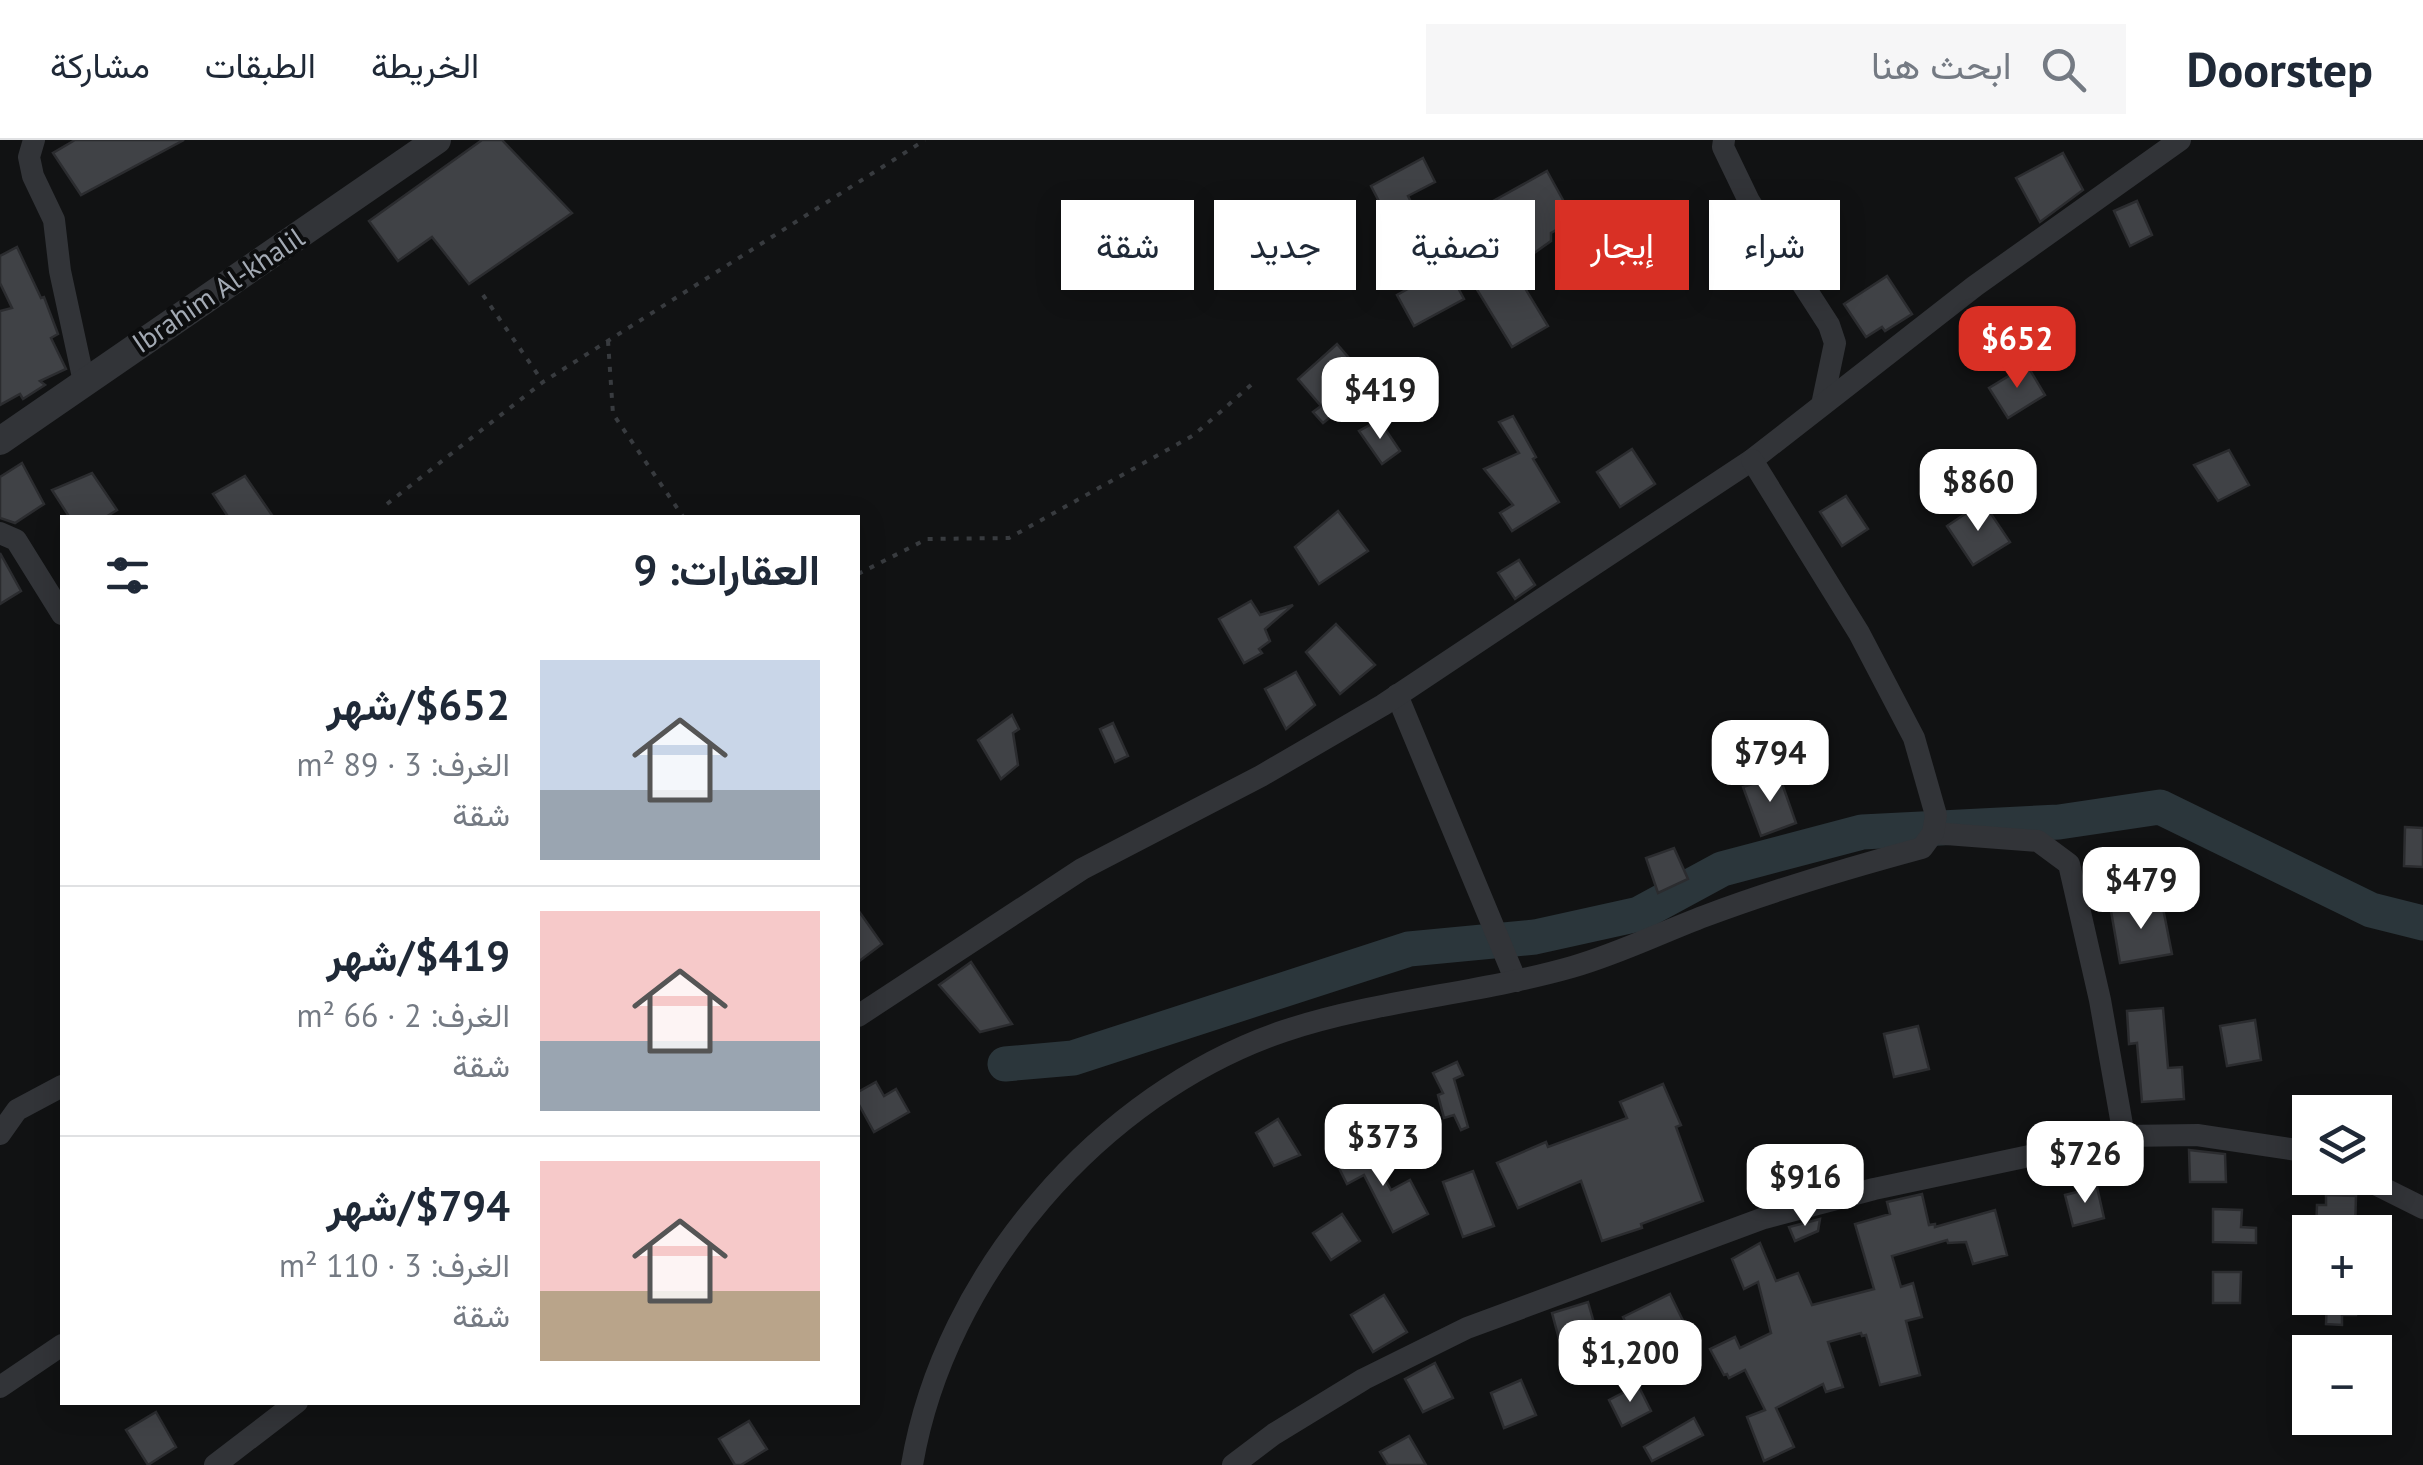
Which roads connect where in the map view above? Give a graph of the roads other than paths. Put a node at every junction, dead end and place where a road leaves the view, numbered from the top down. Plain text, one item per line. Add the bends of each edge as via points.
1 (34, 140) edge
2 (437, 140) edge
3 (1724, 140) edge
4 (2180, 140) edge
5 (84, 382) junction
6 (1822, 405) junction
7 (0, 441) edge
8 (1752, 460) junction
9 (0, 533) edge
10 (60, 611) edge
11 (1396, 696) junction
12 (1933, 834) junction
13 (1516, 980) junction
14 (860, 1015) edge
15 (60, 1087) edge
16 (0, 1134) edge
17 (2124, 1136) junction
18 (2292, 1149) edge
19 (2392, 1193) edge
20 (2423, 1208) edge
21 (60, 1346) edge
22 (0, 1388) edge
23 (293, 1405) edge
24 (215, 1465) edge
25 (912, 1465) edge
26 (1233, 1465) edge

1 - 5 street via 32,176 54,220
2 - 5 street, Ibrahim Al-khalil
3 - 6 street via 1749,201 1829,326 1834,343
4 - 6 street
5 - 7 street, Ibrahim Al-khalil
6 - 8 street
8 - 11 street
8 - 12 street via 1888,682 1914,738 1936,815
9 - 10 street via 16,540
11 - 13 street
11 - 14 street via 1082,869
12 - 13 street via 1922,848 1802,880 1608,957
12 - 17 street via 2038,840 2069,864
13 - 25 street via 1403,1001 1244,1045 1202,1065 1074,1161 1016,1227 959,1324 935,1380
15 - 16 street via 17,1110
17 - 18 street via 2198,1135
17 - 26 street via 1892,1184 1746,1224 1467,1328 1364,1380
19 - 20 street
21 - 22 street
23 - 24 street

